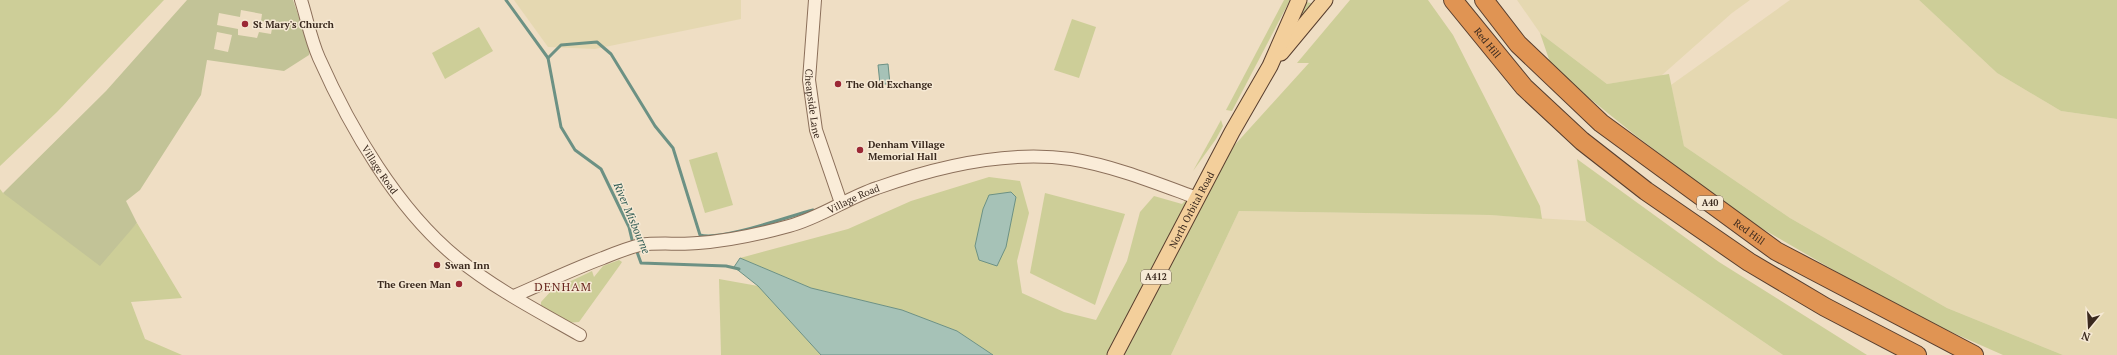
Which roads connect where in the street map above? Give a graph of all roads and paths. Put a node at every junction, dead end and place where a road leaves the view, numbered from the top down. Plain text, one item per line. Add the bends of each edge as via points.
1 (301, 0) edge
2 (815, 0) edge
3 (1299, 0) edge
4 (1323, 0) edge
5 (1453, 0) edge
6 (1484, 0) edge
7 (1270, 66) junction
8 (1197, 198) junction
9 (841, 204) junction
10 (514, 296) junction
11 (580, 336) dead end
12 (1114, 355) edge
13 (1917, 355) edge
14 (1974, 355) edge

1 - 10 street, Village Road via 318,57 377,166 426,230 457,258 502,291
2 - 9 street, Cheapside Lane via 808,80 816,130
3 - 7 main road, North Orbital Road
4 - 7 main road, North Orbital Road / A412
5 - 13 highway, Red Hill / A40 via 1524,87 1582,141 1646,191 1749,262 1825,307
6 - 14 highway, Red Hill / A40 via 1518,44 1601,123 1776,252
7 - 8 main road, North Orbital Road / A412
8 - 9 street, Village Road via 1132,174 1071,159 1034,157 969,162 915,175 863,193
8 - 12 main road, North Orbital Road / A412
9 - 10 street, Village Road via 815,217 783,228 698,243 641,245 629,248 571,270
10 - 11 street, Village Road

